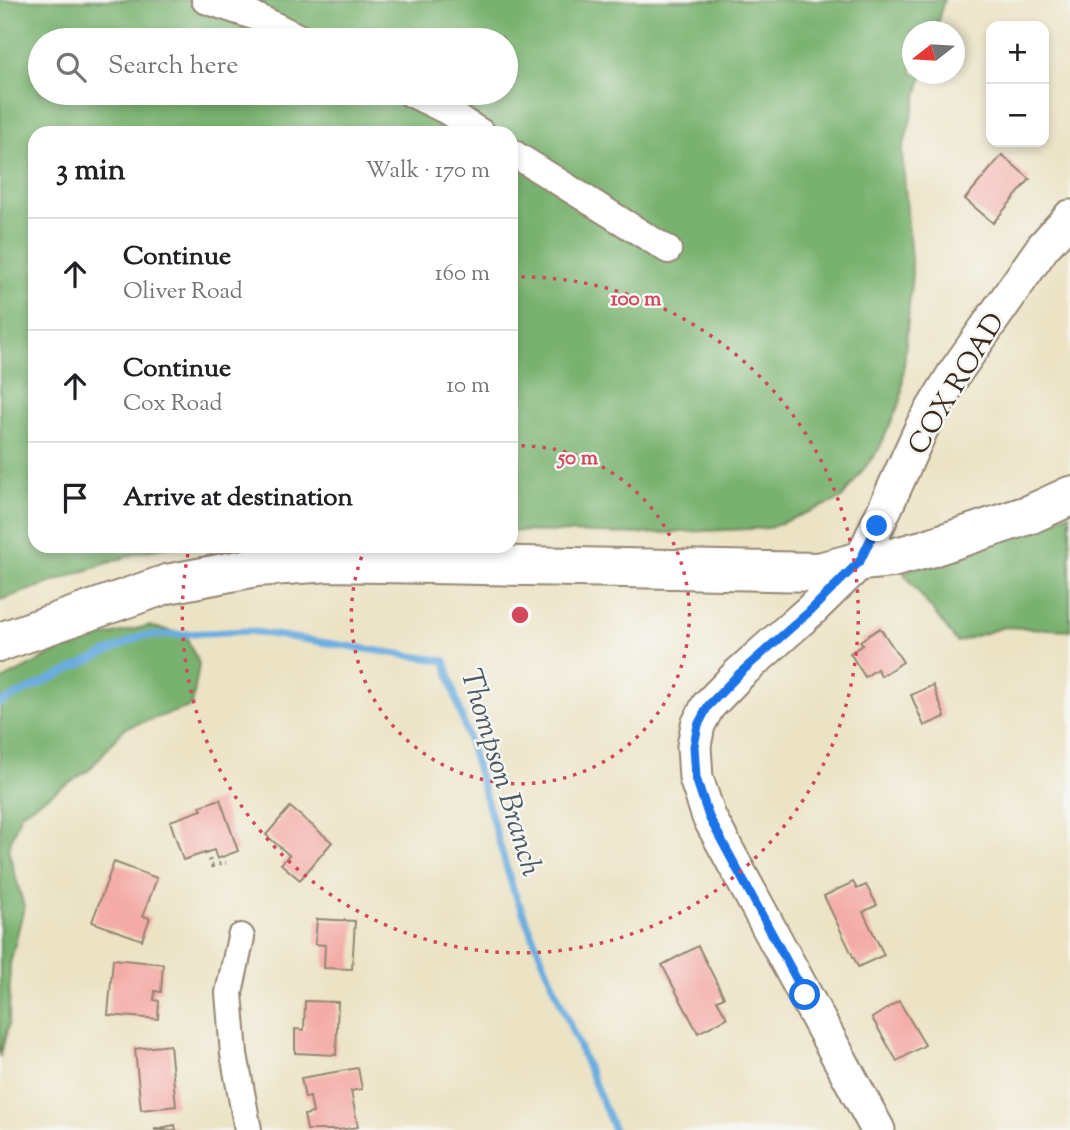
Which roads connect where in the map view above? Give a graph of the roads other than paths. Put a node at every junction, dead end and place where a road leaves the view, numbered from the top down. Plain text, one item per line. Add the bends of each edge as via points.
1 (205, 0) edge
2 (279, 28) edge
3 (435, 105) edge
4 (471, 126) edge
5 (518, 156) edge
6 (1070, 217) edge
7 (668, 250) dead end
8 (1070, 496) edge
9 (860, 561) junction
10 (0, 642) edge
11 (241, 936) dead end
12 (248, 1130) edge
13 (878, 1130) edge

1 - 2 street
3 - 4 street
5 - 7 street
6 - 9 street, COX ROAD via 1043,247 954,374 922,427
8 - 9 main road via 1031,514 926,548
9 - 10 main road via 819,572 330,562 256,567 167,584
9 - 13 street via 708,706 694,746 696,778 709,817
11 - 12 street via 229,993

